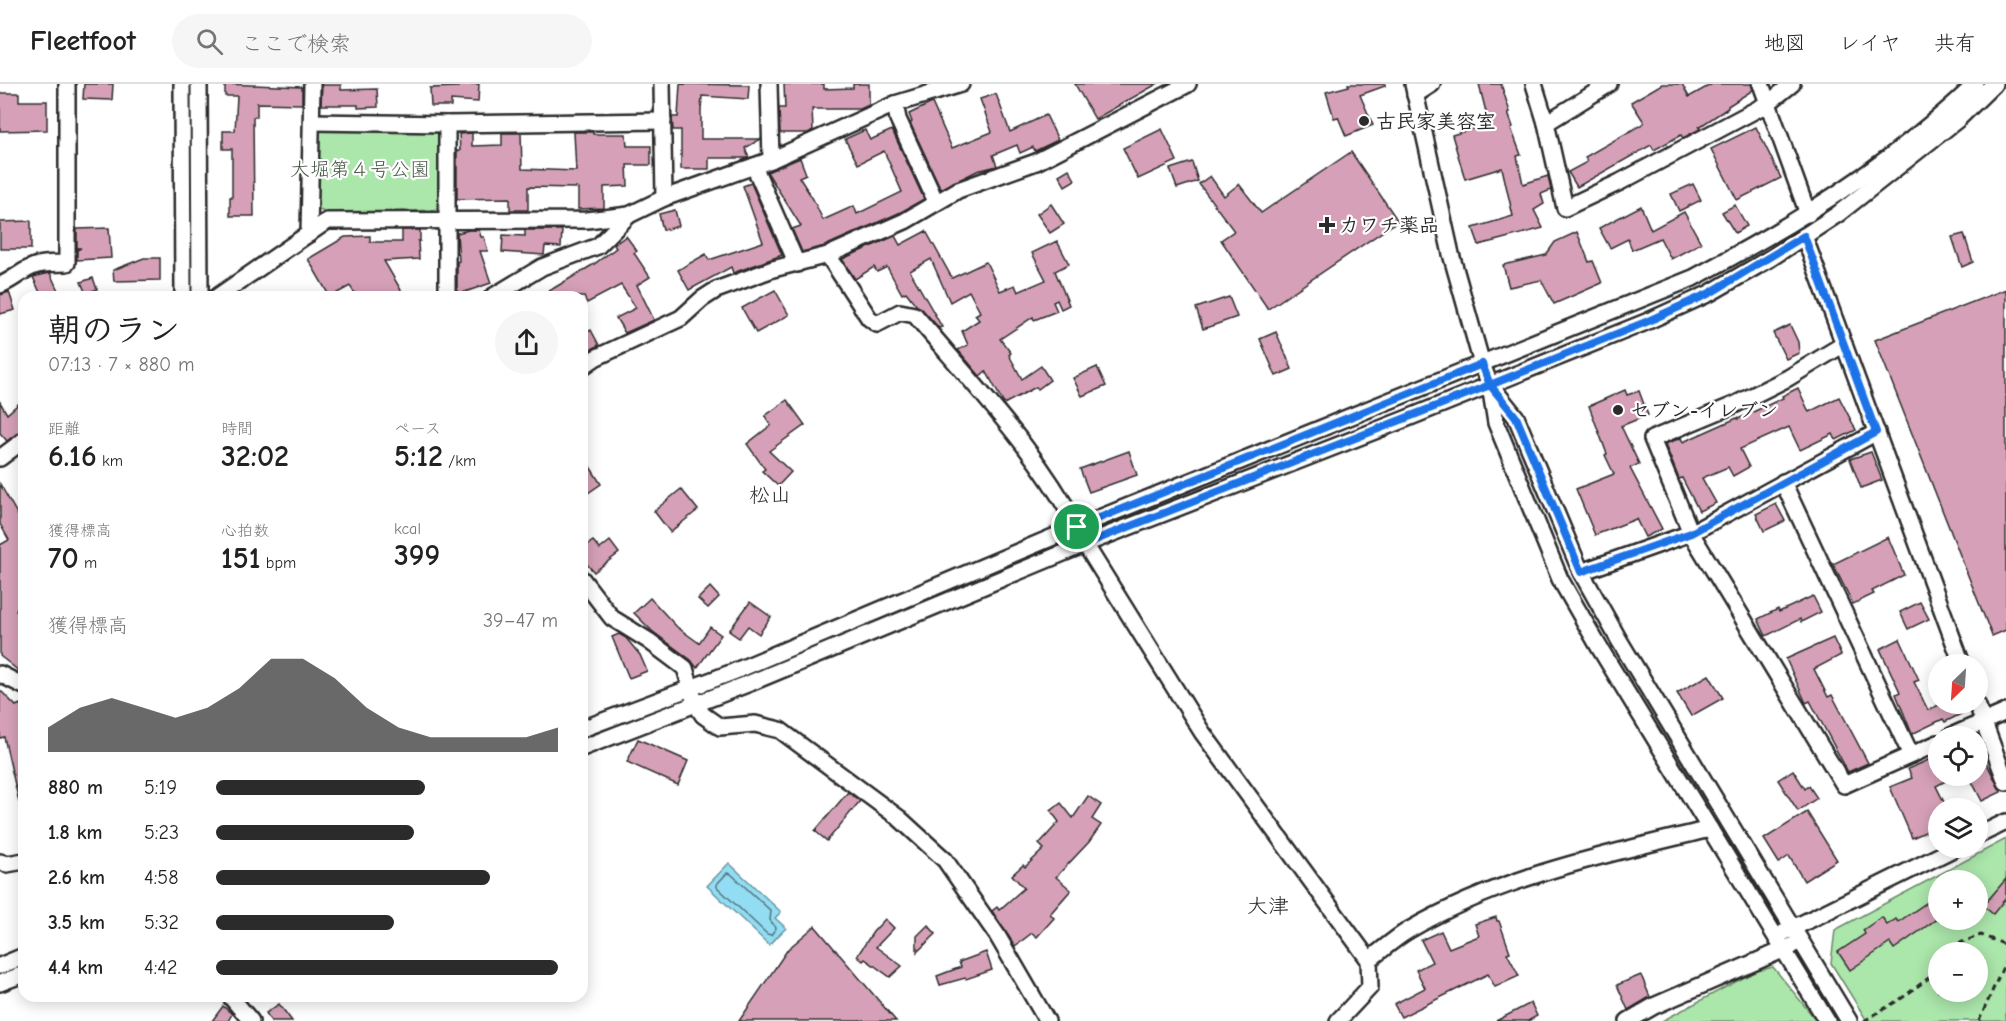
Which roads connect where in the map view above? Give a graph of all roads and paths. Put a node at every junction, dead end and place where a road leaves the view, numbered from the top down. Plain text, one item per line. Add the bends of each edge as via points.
1 (67, 84) edge
2 (182, 84) edge
3 (199, 84) edge
4 (312, 84) edge
5 (662, 84) edge
6 (769, 84) edge
7 (961, 84) edge
8 (1188, 84) edge
9 (1432, 84) edge
10 (1534, 84) edge
11 (1609, 84) edge
12 (1761, 84) edge
13 (1792, 84) edge
14 (1975, 84) edge
15 (1994, 84) edge
16 (1414, 90) edge
17 (895, 104) junction
18 (1767, 104) junction
19 (663, 121) junction
20 (312, 122) junction
21 (1546, 123) junction
22 (447, 124) junction
23 (771, 160) junction
24 (754, 166) junction
25 (664, 198) junction
26 (936, 202) junction
27 (1808, 214) junction
28 (629, 215) junction
29 (446, 221) junction
30 (309, 234) junction
31 (1804, 236) junction
32 (828, 255) junction
33 (797, 264) junction
34 (0, 285) edge
35 (183, 291) edge
36 (200, 291) edge
37 (226, 291) edge
38 (447, 291) edge
39 (502, 291) edge
40 (1844, 344) junction
41 (588, 363) edge
42 (1482, 364) junction
43 (1490, 385) junction
44 (1876, 432) junction
45 (18, 444) edge
46 (0, 458) edge
47 (1784, 482) junction
48 (1077, 527) junction
49 (1691, 533) junction
50 (1085, 544) junction
51 (1581, 572) junction
52 (588, 587) edge
53 (1958, 654) edge
54 (0, 674) edge
55 (18, 683) edge
56 (692, 686) junction
57 (695, 703) junction
58 (2006, 712) edge
59 (1981, 714) edge
60 (1984, 722) junction
61 (1975, 726) edge
62 (588, 727) edge
63 (588, 746) edge
64 (1928, 747) edge
65 (1911, 755) junction
66 (2006, 782) edge
67 (2006, 822) edge
68 (1710, 829) junction
69 (1988, 831) edge
70 (1935, 858) edge
71 (0, 862) edge
72 (18, 862) edge
73 (1792, 928) junction
74 (1775, 936) junction
75 (1800, 942) junction
76 (1963, 942) edge
77 (2006, 945) edge
78 (1784, 951) junction
79 (18, 958) edge
80 (1369, 960) junction
81 (2006, 960) edge
82 (0, 966) edge
83 (18, 976) edge
84 (1928, 978) edge
85 (0, 983) edge
86 (235, 1002) edge
87 (251, 1021) edge
88 (1047, 1021) edge
89 (1338, 1021) edge
90 (1628, 1021) edge
91 (1827, 1021) edge
92 (1848, 1021) edge
93 (1864, 1021) edge
94 (1979, 1021) edge

1 - 34 street via 67,263 38,265
2 - 35 street
3 - 36 street
4 - 20 street
5 - 19 street
6 - 23 street
7 - 17 street
8 - 26 street via 1036,162
9 - 16 street
10 - 21 street
11 - 21 street
12 - 18 street
13 - 18 street
14 - 27 street via 1891,156
15 - 31 street via 1899,168
16 - 42 street via 1451,254
17 - 23 street
17 - 26 street via 898,119
18 - 21 street via 1565,208
18 - 27 street
19 - 22 street
19 - 25 street
20 - 22 street
20 - 30 street
22 - 29 street
23 - 24 street
24 - 25 street
24 - 33 street
25 - 28 street
26 - 32 street via 905,221
27 - 42 street via 1693,278
28 - 29 street via 587,220
28 - 39 street via 598,246 542,267
29 - 30 street via 327,222
29 - 38 street
30 - 37 street
31 - 40 street
31 - 43 street via 1710,293
32 - 33 street
32 - 48 street via 869,318 877,324 900,312 915,315 1047,478
33 - 41 street via 716,290 681,318
40 - 44 street
40 - 49 street via 1779,383 1652,439
42 - 43 street
42 - 48 street
43 - 50 street
43 - 51 street via 1516,417
43 - 68 street via 1496,423 1560,579
44 - 47 street
44 - 53 street
45 - 46 street
47 - 49 street
47 - 65 street
48 - 50 street
48 - 56 street
49 - 51 street
49 - 65 street via 1844,785
50 - 57 street
50 - 80 street via 1202,732
51 - 73 street
52 - 56 street via 612,618 685,668
54 - 55 street
56 - 57 street
56 - 62 street
57 - 63 street
57 - 88 street via 703,715 720,727 755,724 780,730 899,818 945,860 997,935
58 - 60 street
59 - 60 street
60 - 61 street
60 - 66 street
64 - 65 street
67 - 69 street
68 - 74 street
68 - 80 street via 1604,855 1480,894 1408,930
70 - 73 street
71 - 72 street
73 - 74 street
73 - 75 street
74 - 78 street
75 - 78 street
75 - 92 street
76 - 77 path via 1981,935
78 - 90 street via 1654,1006
78 - 91 street
79 - 82 street
80 - 89 street via 1370,987
81 - 94 path
83 - 85 street
84 - 93 path
86 - 87 street

